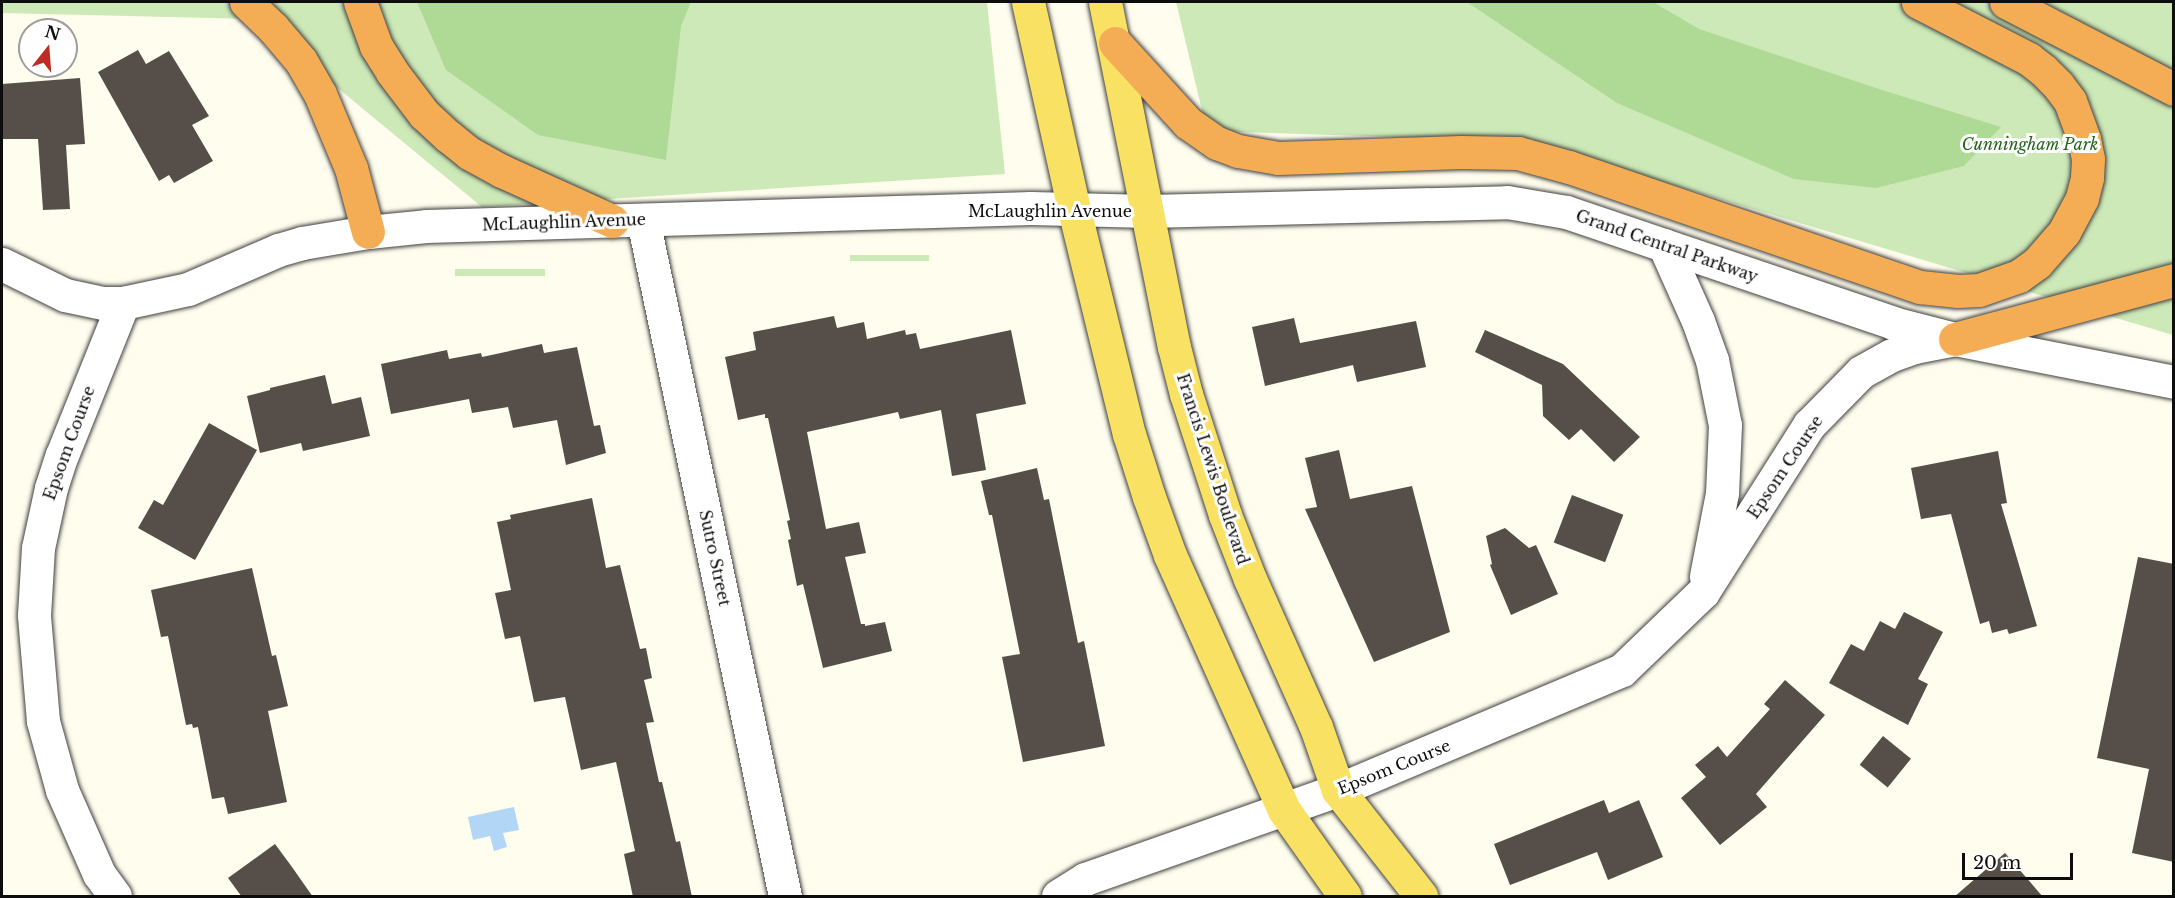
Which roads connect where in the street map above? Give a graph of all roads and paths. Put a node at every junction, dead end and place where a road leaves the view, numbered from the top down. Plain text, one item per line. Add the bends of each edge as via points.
1 (246, 2) edge
2 (360, 2) edge
3 (1028, 2) edge
4 (1105, 2) edge
5 (1918, 2) edge
6 (2006, 2) edge
7 (1115, 43) junction
8 (2174, 89) edge
9 (1074, 209) junction
10 (1148, 211) junction
11 (644, 220) junction
12 (612, 221) junction
13 (368, 232) junction
14 (1664, 245) junction
15 (2, 264) edge
16 (2174, 280) edge
17 (123, 303) junction
18 (1955, 339) junction
19 (2174, 382) edge
20 (1703, 592) junction
21 (1338, 790) junction
22 (1284, 810) junction
23 (115, 897) edge
24 (785, 897) edge
25 (1058, 897) edge
26 (1345, 897) edge
27 (1422, 897) edge

1 - 13 highway via 301,61 320,94 351,168
2 - 12 highway via 376,46 392,72 424,114 448,136 502,171
3 - 9 main road
4 - 7 main road, Francis Lewis Boulevard
5 - 7 highway via 2043,70 2070,101 2084,139 2087,178 2082,198 2064,232 2037,263 2019,276 1979,290 1920,287 1569,166 1518,153 1278,158 1238,151 1217,143 1188,123
6 - 8 highway
7 - 10 main road, Francis Lewis Boulevard
9 - 10 street, McLaughlin Avenue
9 - 11 street, McLaughlin Avenue
9 - 22 main road via 1129,434 1149,497 1170,555
10 - 14 street, Grand Central Parkway via 1507,202 1566,212
10 - 21 main road, Francis Lewis Boulevard via 1174,347 1202,448 1250,579 1316,727
11 - 12 street, McLaughlin Avenue
11 - 24 street, Sutro Street
12 - 13 street, McLaughlin Avenue via 426,226
13 - 17 street, McLaughlin Avenue via 302,243 188,289
14 - 18 street, Grand Central Parkway via 1893,323
14 - 20 street, Epsom Course via 1712,360 1725,425 1722,493
15 - 17 street, McLaughlin Avenue via 65,295
16 - 18 highway
17 - 23 street, Epsom Course via 51,488 38,548 34,615 43,721 62,790 99,874
18 - 19 street, Grand Central Parkway
18 - 20 street, Epsom Course via 1892,355 1861,372 1835,398 1809,425
20 - 21 street, Epsom Course via 1622,670
21 - 22 street, Epsom Course
21 - 27 main road, Francis Lewis Boulevard
22 - 25 street, Epsom Course via 1085,879
22 - 26 main road

